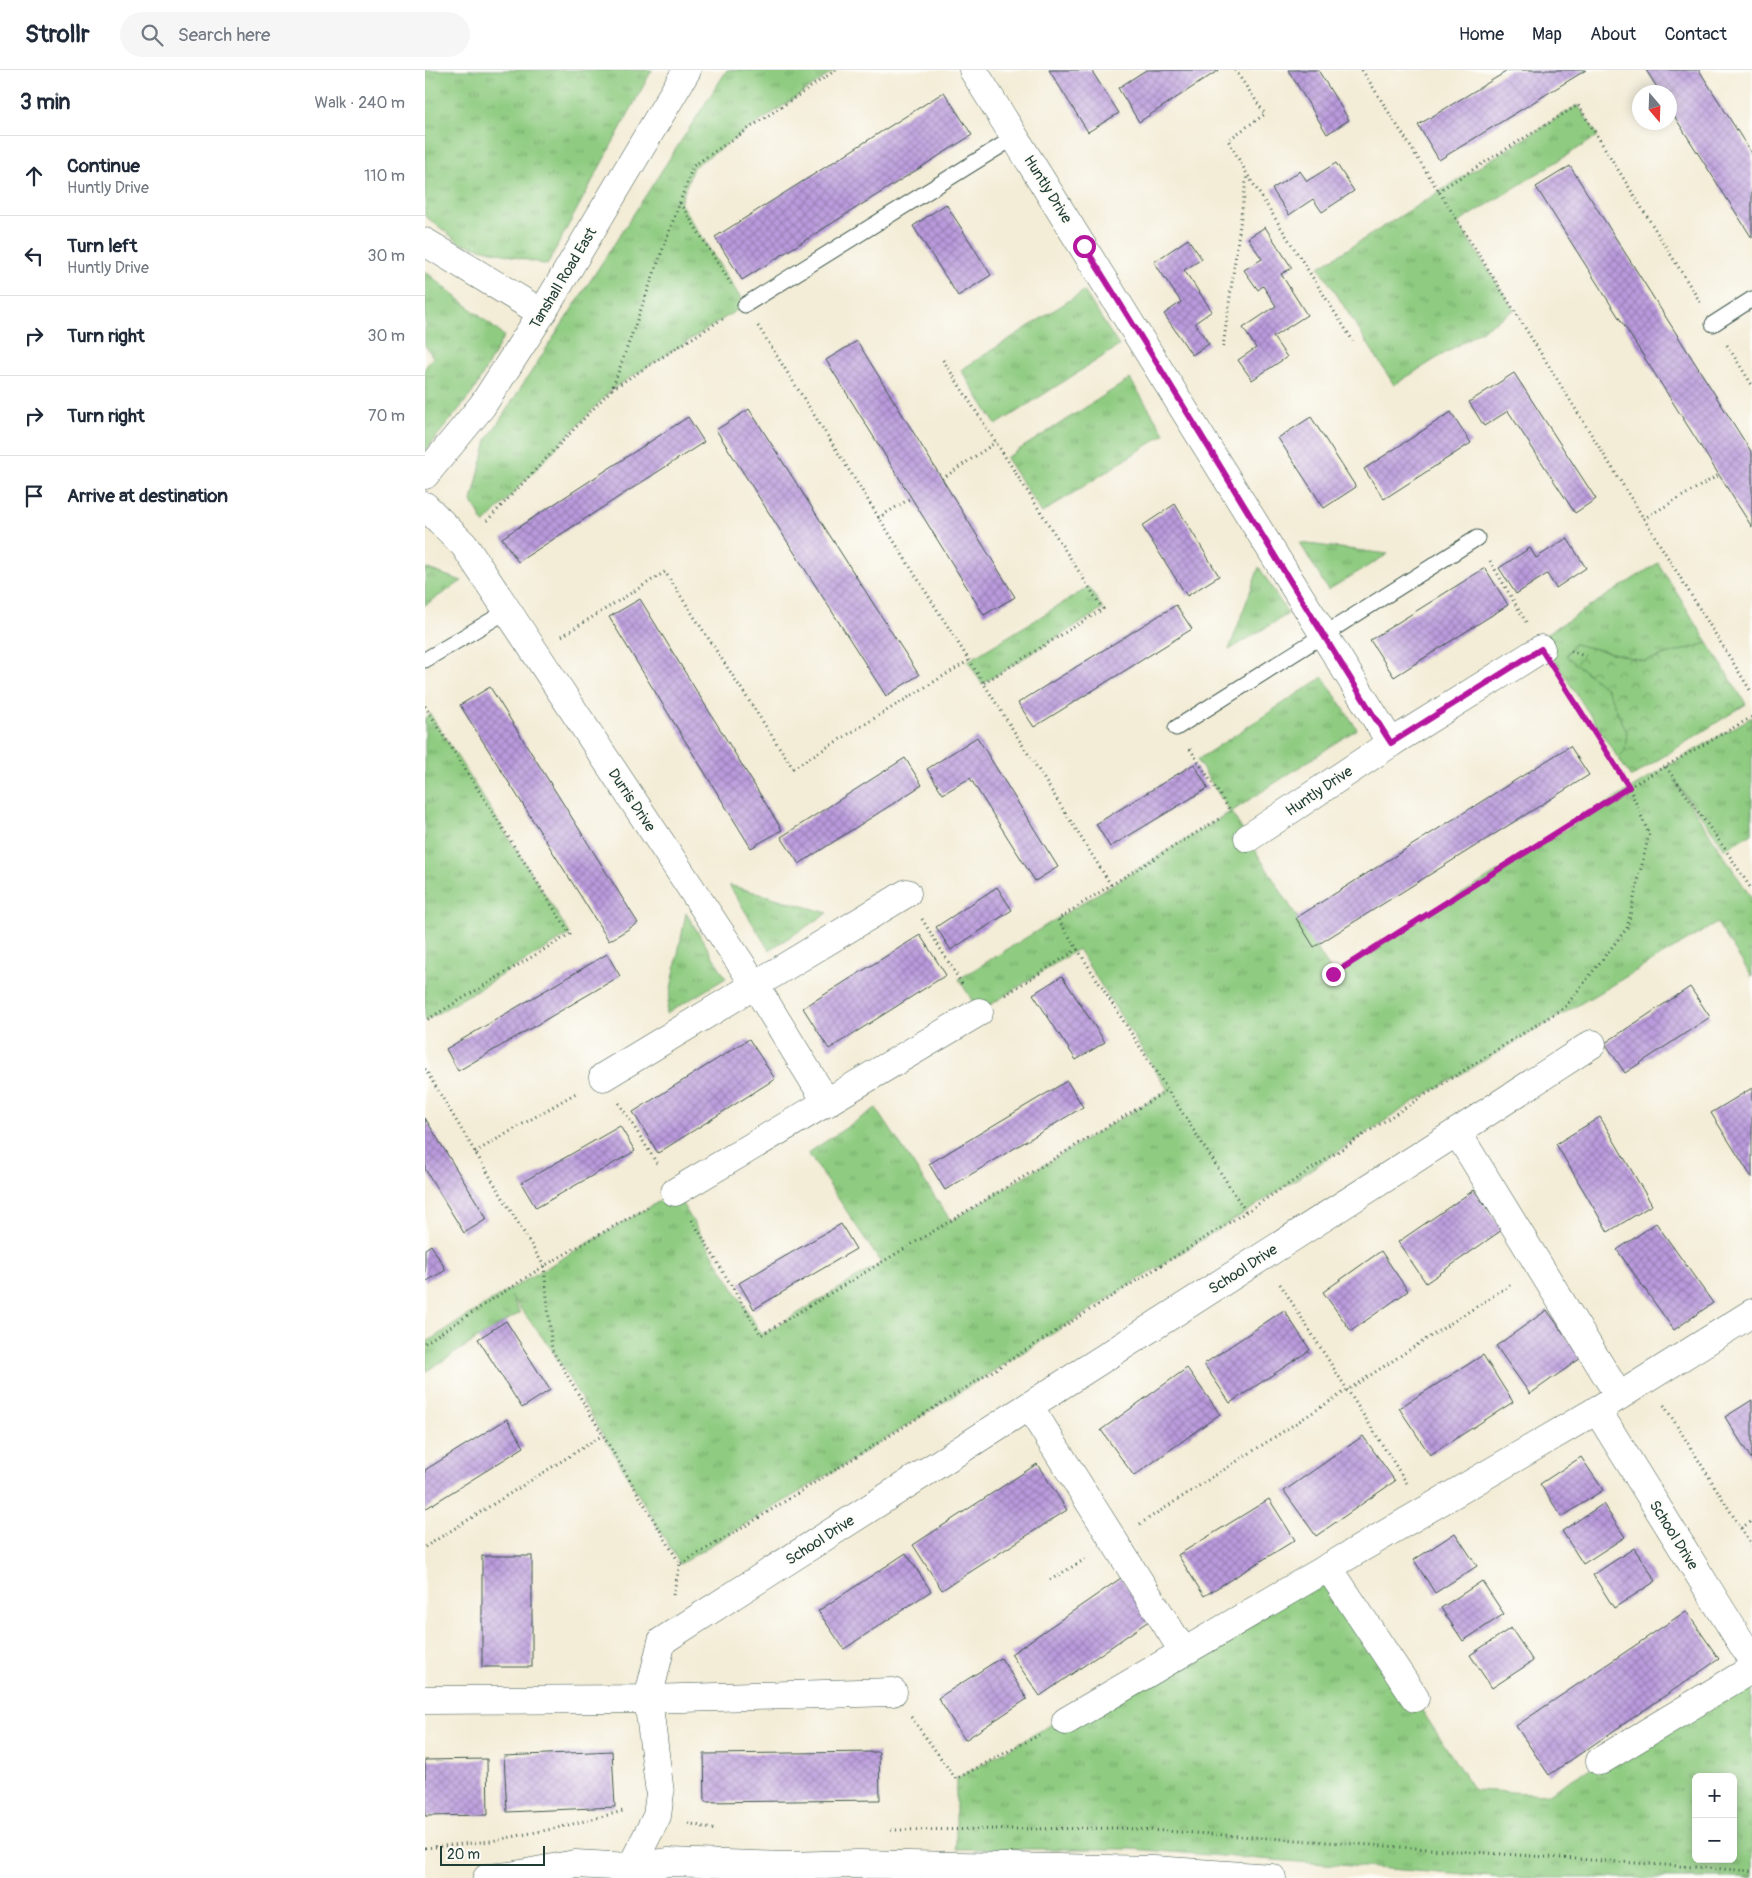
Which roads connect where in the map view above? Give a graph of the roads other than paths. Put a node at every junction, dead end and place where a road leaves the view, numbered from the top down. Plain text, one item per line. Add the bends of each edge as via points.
1 (687, 70) edge
2 (973, 70) edge
3 (1015, 137) junction
4 (425, 242) edge
5 (1752, 299) edge
6 (745, 305) road end
7 (542, 314) junction
8 (1713, 324) road end
9 (425, 476) edge
10 (425, 506) edge
11 (1477, 538) road end
12 (507, 611) junction
13 (1322, 635) junction
14 (1541, 649) road end
15 (425, 660) edge
16 (1176, 728) road end
17 (1391, 743) junction
18 (1248, 838) road end
19 (907, 893) road end
20 (755, 985) junction
21 (979, 1012) road end
22 (1593, 1044) dead end
23 (603, 1077) road end
24 (827, 1103) junction
25 (1457, 1132) junction
26 (675, 1192) road end
27 (1752, 1313) edge
28 (1608, 1403) junction
29 (1029, 1406) junction
30 (1328, 1567) junction
31 (1183, 1651) junction
32 (1752, 1660) edge
33 (1752, 1669) edge
34 (893, 1692) road end
35 (1415, 1698) dead end
36 (647, 1699) junction
37 (425, 1700) edge
38 (1066, 1721) road end
39 (1600, 1761) dead end
40 (631, 1873) edge
41 (487, 1878) edge
42 (1272, 1878) edge

1 - 7 street, Tanshall Road East
2 - 3 street, Huntly Drive
3 - 6 lane
3 - 13 street, Huntly Drive
4 - 7 street
5 - 8 lane
7 - 9 street, Tanshall Road East via 482,406
10 - 12 street, Durris Drive via 464,545
11 - 13 lane
12 - 15 lane
12 - 20 street, Durris Drive
13 - 16 lane
13 - 17 street, Huntly Drive
14 - 17 street, Huntly Drive
17 - 18 street, Huntly Drive
19 - 20 street
20 - 23 street
20 - 24 street, Durris Drive
21 - 24 street
22 - 25 street, School Drive
24 - 26 street
25 - 28 street, School Drive via 1539,1266
25 - 29 street, School Drive
27 - 28 street
28 - 30 street
28 - 32 street, School Drive
29 - 31 street
29 - 36 street, School Drive via 662,1641
30 - 31 street
30 - 35 street
31 - 38 street
33 - 39 street
34 - 36 street
36 - 37 street
36 - 40 street, School Drive via 660,1793 657,1816
40 - 41 street via 575,1864
40 - 42 street via 669,1862 1154,1870

